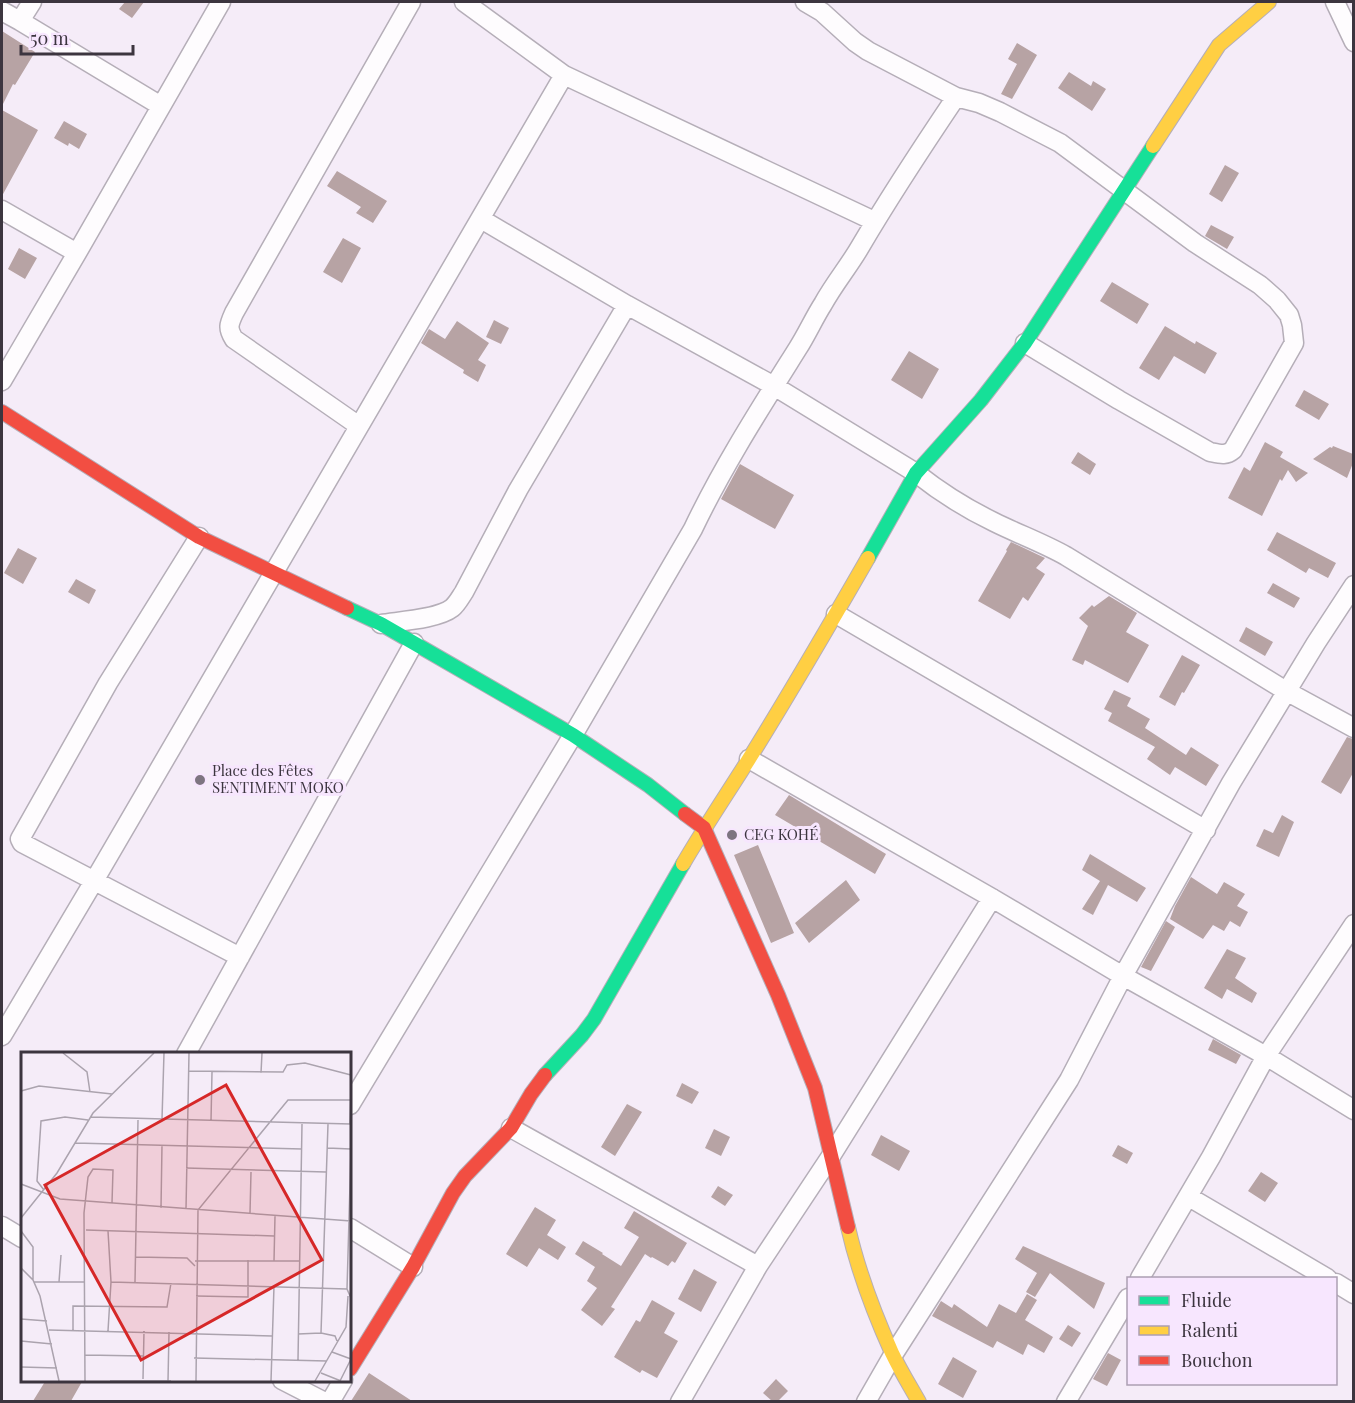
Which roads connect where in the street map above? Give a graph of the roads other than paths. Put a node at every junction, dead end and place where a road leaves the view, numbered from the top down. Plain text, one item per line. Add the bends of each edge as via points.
1 (32, 2) edge
2 (221, 2) edge
3 (411, 2) edge
4 (464, 2) edge
5 (805, 2) edge
6 (1269, 2) edge
7 (1335, 2) edge
8 (2, 11) edge
9 (20, 21) junction
10 (1353, 42) edge
11 (564, 75) junction
12 (956, 97) junction
13 (161, 106) junction
14 (1124, 190) junction
15 (2, 210) edge
16 (481, 219) junction
17 (874, 221) junction
18 (77, 253) junction
19 (627, 305) junction
20 (1025, 343) junction
21 (2, 381) edge
22 (774, 386) junction
23 (2, 412) edge
24 (359, 426) junction
25 (916, 473) junction
26 (199, 537) junction
27 (272, 573) junction
28 (1353, 585) edge
29 (836, 614) junction
30 (381, 624) junction
31 (414, 643) junction
32 (1286, 691) junction
33 (1353, 728) edge
34 (573, 735) junction
35 (750, 759) junction
36 (704, 828) junction
37 (1206, 830) junction
38 (94, 881) junction
39 (992, 898) junction
40 (1353, 924) edge
41 (240, 957) junction
42 (1124, 976) junction
43 (2, 1032) edge
44 (187, 1052) edge
45 (1266, 1056) junction
46 (351, 1103) edge
47 (1353, 1110) edge
48 (511, 1128) junction
49 (831, 1156) junction
50 (1189, 1197) junction
51 (2, 1226) edge
52 (351, 1229) edge
53 (21, 1237) edge
54 (758, 1266) junction
55 (413, 1267) junction
56 (1141, 1277) edge
57 (1325, 1277) edge
58 (1337, 1284) edge
59 (1353, 1294) edge
60 (1127, 1300) edge
61 (893, 1355) junction
62 (351, 1367) edge
63 (286, 1382) edge
64 (342, 1382) edge
65 (328, 1401) edge
66 (680, 1401) edge
67 (866, 1401) edge
68 (919, 1401) edge
69 (1066, 1401) edge

1 - 9 street
2 - 13 street
3 - 24 street via 230,322 229,332 234,339
4 - 11 street
5 - 12 street via 855,42
6 - 14 street via 1219,45
7 - 10 street
8 - 9 street
9 - 13 street
11 - 16 street
11 - 17 street
12 - 14 street via 1000,112 1060,143
12 - 17 street
13 - 18 street
14 - 20 street
14 - 20 street via 1260,285 1289,315 1294,343 1233,450 1222,455 1210,452
15 - 18 street
16 - 19 street
16 - 24 street
17 - 22 street
18 - 21 street
19 - 22 street
19 - 30 street via 455,606 431,616
20 - 25 street
22 - 25 street
22 - 34 street
23 - 26 street
24 - 27 street
25 - 29 street
25 - 32 street via 977,513 1066,556
26 - 27 street
26 - 38 street via 108,683 20,837 22,843
27 - 30 street
27 - 38 street
28 - 32 street
29 - 35 street
29 - 37 street
30 - 31 street
31 - 34 street
31 - 41 street
32 - 33 street
32 - 37 street
34 - 36 street
34 - 46 street
35 - 36 street
35 - 39 street
36 - 48 street via 594,1019 548,1071
36 - 49 street via 814,1088
37 - 42 street
38 - 41 street
38 - 43 street
39 - 42 street
39 - 49 street
40 - 45 street
41 - 44 street
42 - 45 street
42 - 61 street via 1069,1080
45 - 47 street
45 - 50 street
48 - 54 street
48 - 55 street via 453,1192
49 - 54 street
49 - 61 street via 853,1249
50 - 56 street
50 - 57 street
51 - 53 street
52 - 55 street
54 - 66 street
55 - 62 street
58 - 59 street
60 - 69 street
61 - 67 street
61 - 68 street
63 - 65 street
64 - 65 street

